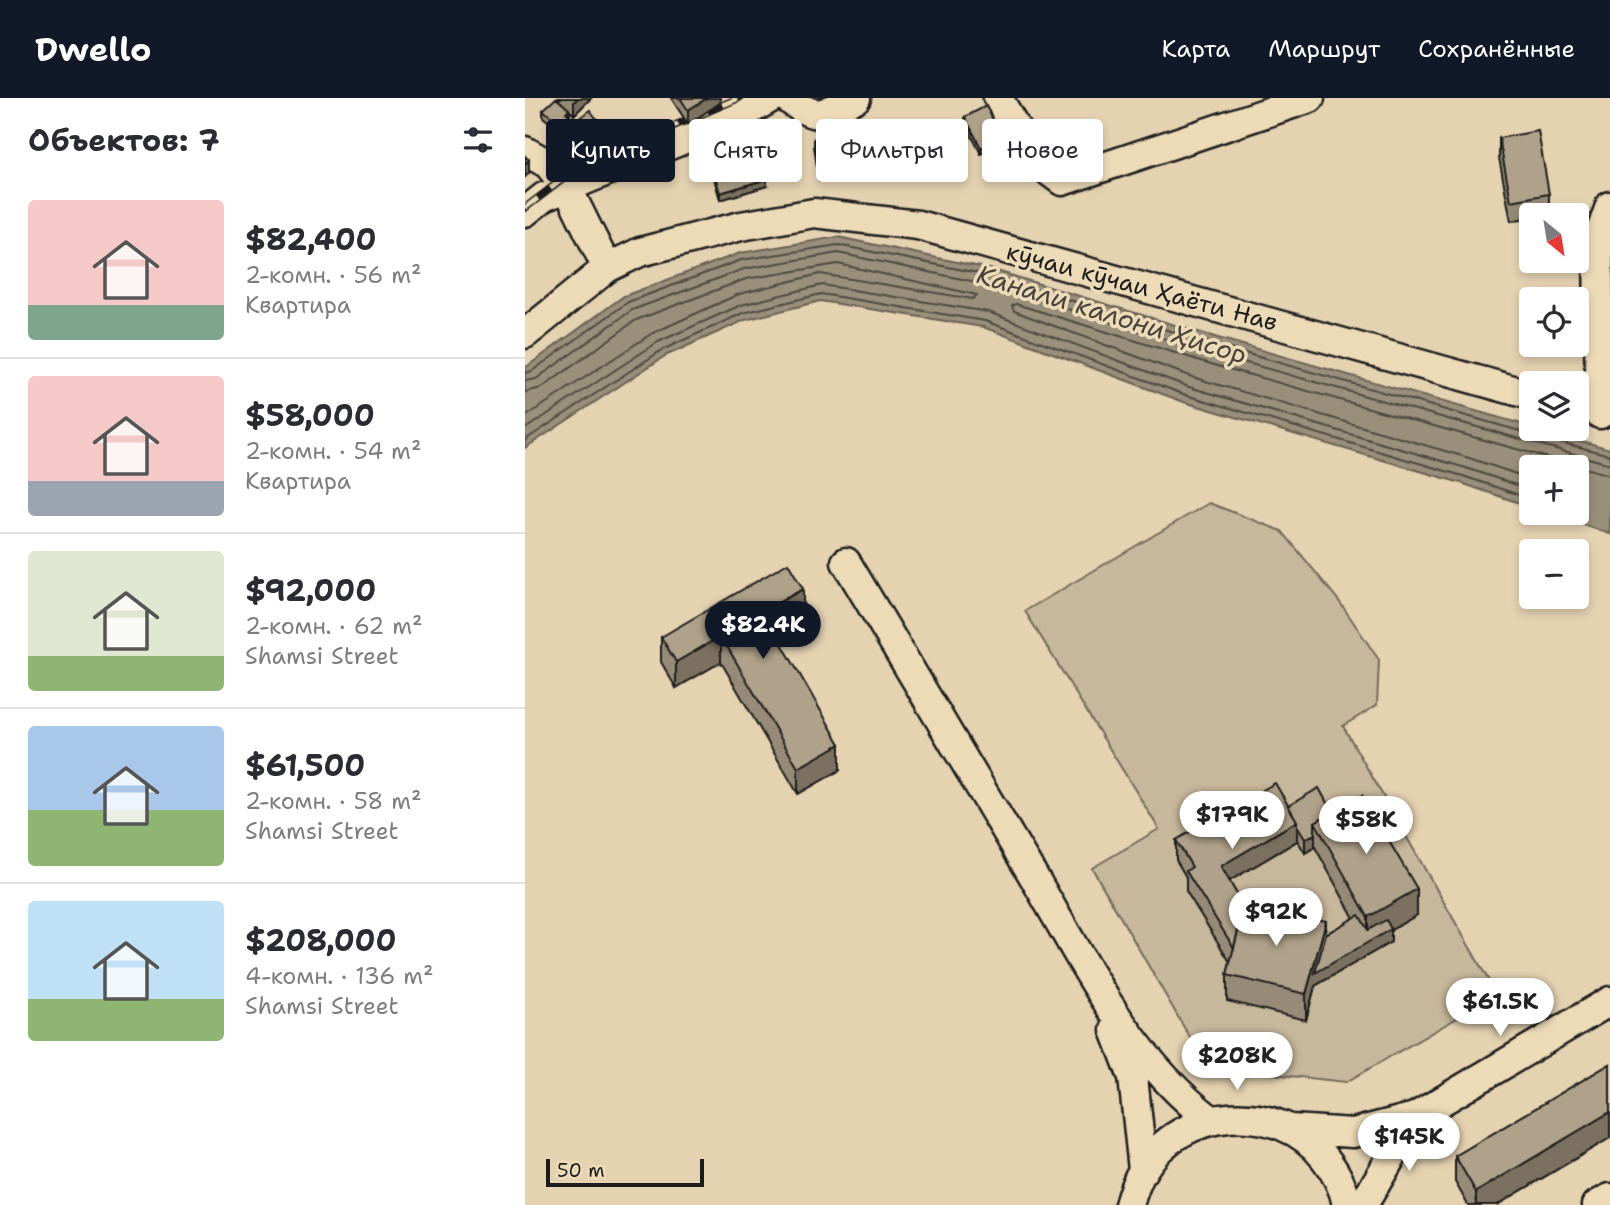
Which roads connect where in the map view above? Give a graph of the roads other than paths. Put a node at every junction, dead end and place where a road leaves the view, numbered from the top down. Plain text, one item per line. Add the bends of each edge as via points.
1 (771, 98) edge
2 (787, 98) edge
3 (856, 98) edge
4 (999, 98) edge
5 (1310, 98) edge
6 (525, 151) edge
7 (568, 188) junction
8 (1610, 206) edge
9 (525, 212) edge
10 (607, 268) junction
11 (525, 334) edge
12 (1519, 392) edge
13 (1596, 413) edge
14 (846, 562) dead end
15 (1098, 985) junction
16 (1610, 1001) edge
17 (1415, 1117) junction
18 (1211, 1120) junction
19 (1291, 1129) junction
20 (1143, 1170) junction
21 (1610, 1198) edge
22 (1129, 1205) edge
23 (1347, 1205) edge
24 (1363, 1205) edge
25 (1597, 1205) edge

1 - 7 street via 740,116
2 - 3 street via 817,116
4 - 5 street via 1035,160 1062,181
6 - 7 street via 548,164
7 - 9 street via 544,197
7 - 10 street
8 - 13 street via 1598,240
10 - 11 street, кӯчаи кӯчаи Ҳаёти Нав
10 - 12 street, кӯчаи кӯчаи Ҳаёти Нав via 639,252 814,213 918,225
14 - 15 street
15 - 18 street via 1150,1062
15 - 20 street via 1133,1077
16 - 17 street
17 - 19 street via 1353,1133
17 - 24 street
18 - 19 street via 1265,1119
18 - 20 street via 1161,1147
19 - 23 street via 1315,1147 1334,1170
20 - 22 street
21 - 25 street

